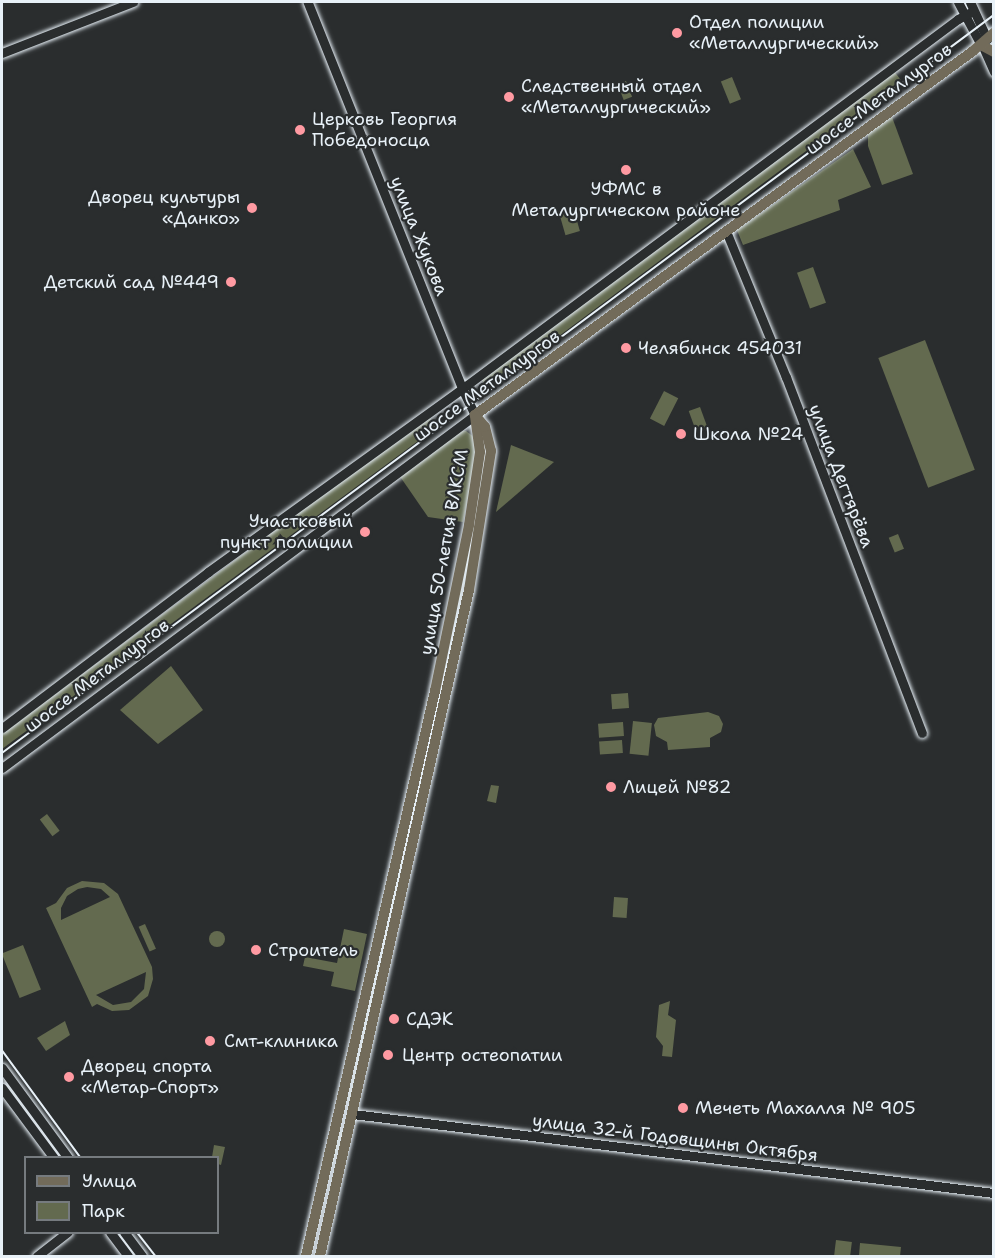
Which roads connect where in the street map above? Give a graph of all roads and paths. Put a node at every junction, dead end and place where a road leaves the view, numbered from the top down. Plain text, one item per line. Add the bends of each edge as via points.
1 (133, 2) edge
2 (308, 2) edge
3 (958, 2) edge
4 (969, 9) edge
5 (988, 42) edge
6 (993, 52) edge
7 (2, 53) edge
8 (993, 72) edge
9 (726, 231) junction
10 (462, 388) junction
11 (475, 415) junction
12 (2, 728) edge
13 (922, 733) dead end
14 (2, 768) edge
15 (2, 1068) edge
16 (2, 1088) edge
17 (340, 1111) junction
18 (353, 1114) junction
19 (53, 1156) edge
20 (67, 1156) edge
21 (993, 1193) edge
22 (67, 1234) edge
23 (111, 1234) edge
24 (125, 1234) edge
25 (37, 1257) edge
26 (128, 1257) edge
27 (142, 1257) edge
28 (306, 1257) edge
29 (320, 1257) edge

1 - 7 main road
2 - 10 main road, улица Жукова
3 - 4 main road
4 - 5 main road
4 - 10 main road, шоссе Металлургов
5 - 6 main road
5 - 8 main road
5 - 9 main road, шоссе Металлургов
9 - 11 main road, шоссе Металлургов
9 - 13 main road, улица Дегтярёва
10 - 11 main road, улица Жукова
10 - 12 main road, шоссе Металлургов via 207,572
11 - 14 main road, шоссе Металлургов
11 - 17 main road, улица 50-летия ВЛКСМ via 480,452 469,525
11 - 18 main road, улица 50-летия ВЛКСМ via 485,427 491,451 469,590
15 - 20 main road
16 - 19 main road
17 - 18 main road
17 - 28 main road, улица 50-летия ВЛКСМ
18 - 21 main road, улица 32-й Годовщины Октября
18 - 29 main road, улица 50-летия ВЛКСМ
22 - 25 main road
23 - 26 main road
24 - 27 main road

